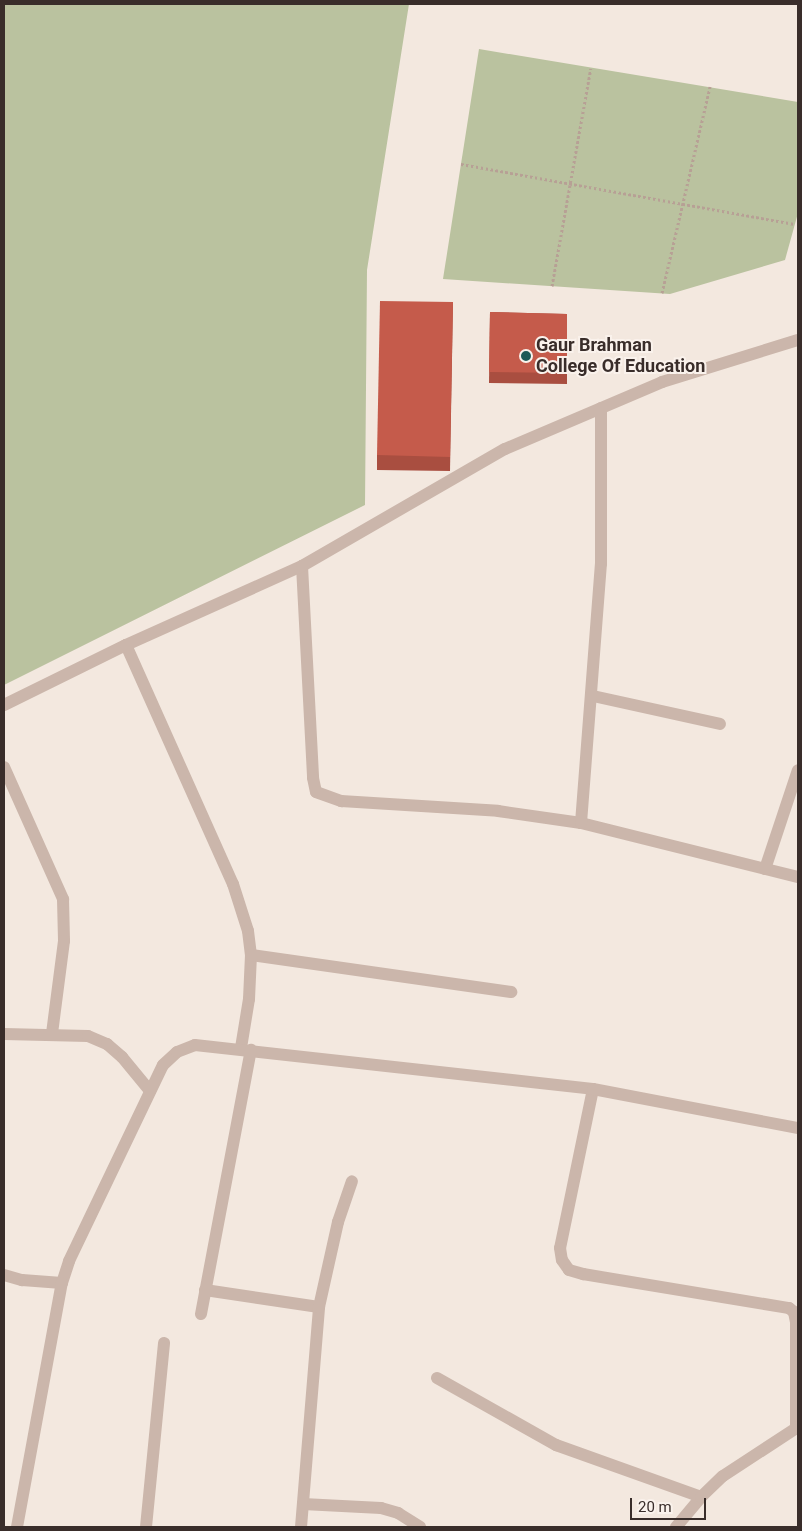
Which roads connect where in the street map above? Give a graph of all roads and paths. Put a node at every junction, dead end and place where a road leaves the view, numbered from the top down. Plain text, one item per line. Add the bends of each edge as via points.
1 (591, 68) dead end
2 (710, 88) dead end
3 (461, 164) dead end
4 (795, 224) dead end
5 (552, 286) dead end
6 (662, 293) dead end
7 (798, 340) edge
8 (601, 408) junction
9 (302, 566) junction
10 (126, 645) junction
11 (592, 696) junction
12 (4, 706) edge
13 (720, 724) dead end
14 (4, 767) edge
15 (798, 770) edge
16 (581, 823) junction
17 (765, 869) junction
18 (798, 877) edge
19 (251, 955) junction
20 (511, 992) dead end
21 (4, 1034) edge
22 (52, 1034) junction
23 (246, 1049) junction
24 (593, 1090) junction
25 (150, 1091) junction
26 (798, 1128) edge
27 (352, 1181) dead end
28 (4, 1275) edge
29 (62, 1283) junction
30 (205, 1290) junction
31 (319, 1306) junction
32 (201, 1314) dead end
33 (164, 1343) dead end
34 (437, 1378) dead end
35 (797, 1428) edge
36 (701, 1497) junction
37 (302, 1504) junction
38 (17, 1527) edge
39 (146, 1527) edge
40 (300, 1527) edge
41 (420, 1527) edge
42 (676, 1527) edge

1 - 5 path
2 - 6 path
3 - 4 path
7 - 8 street via 662,382
8 - 9 street via 505,449
8 - 11 street via 601,564
9 - 10 street
9 - 16 street via 316,792 341,801 489,810
10 - 12 street
10 - 19 street via 233,884
11 - 13 street
11 - 16 street
14 - 22 street via 62,899 64,941
15 - 17 street
16 - 17 street
17 - 18 street
19 - 20 street
19 - 23 street
21 - 22 street
22 - 25 street via 88,1036 107,1044
23 - 24 street
23 - 25 street via 195,1045 177,1052 164,1065
23 - 30 street
24 - 26 street
24 - 35 street via 560,1248 562,1260 569,1270 583,1274 789,1308 794,1312 796,1322
25 - 29 street via 69,1261
27 - 31 street via 338,1222
28 - 29 street
29 - 38 street
30 - 31 street
30 - 32 street
31 - 37 street
33 - 39 street
34 - 36 street via 556,1445
35 - 36 street via 723,1476
36 - 42 street
37 - 40 street
37 - 41 street via 381,1508 398,1513

